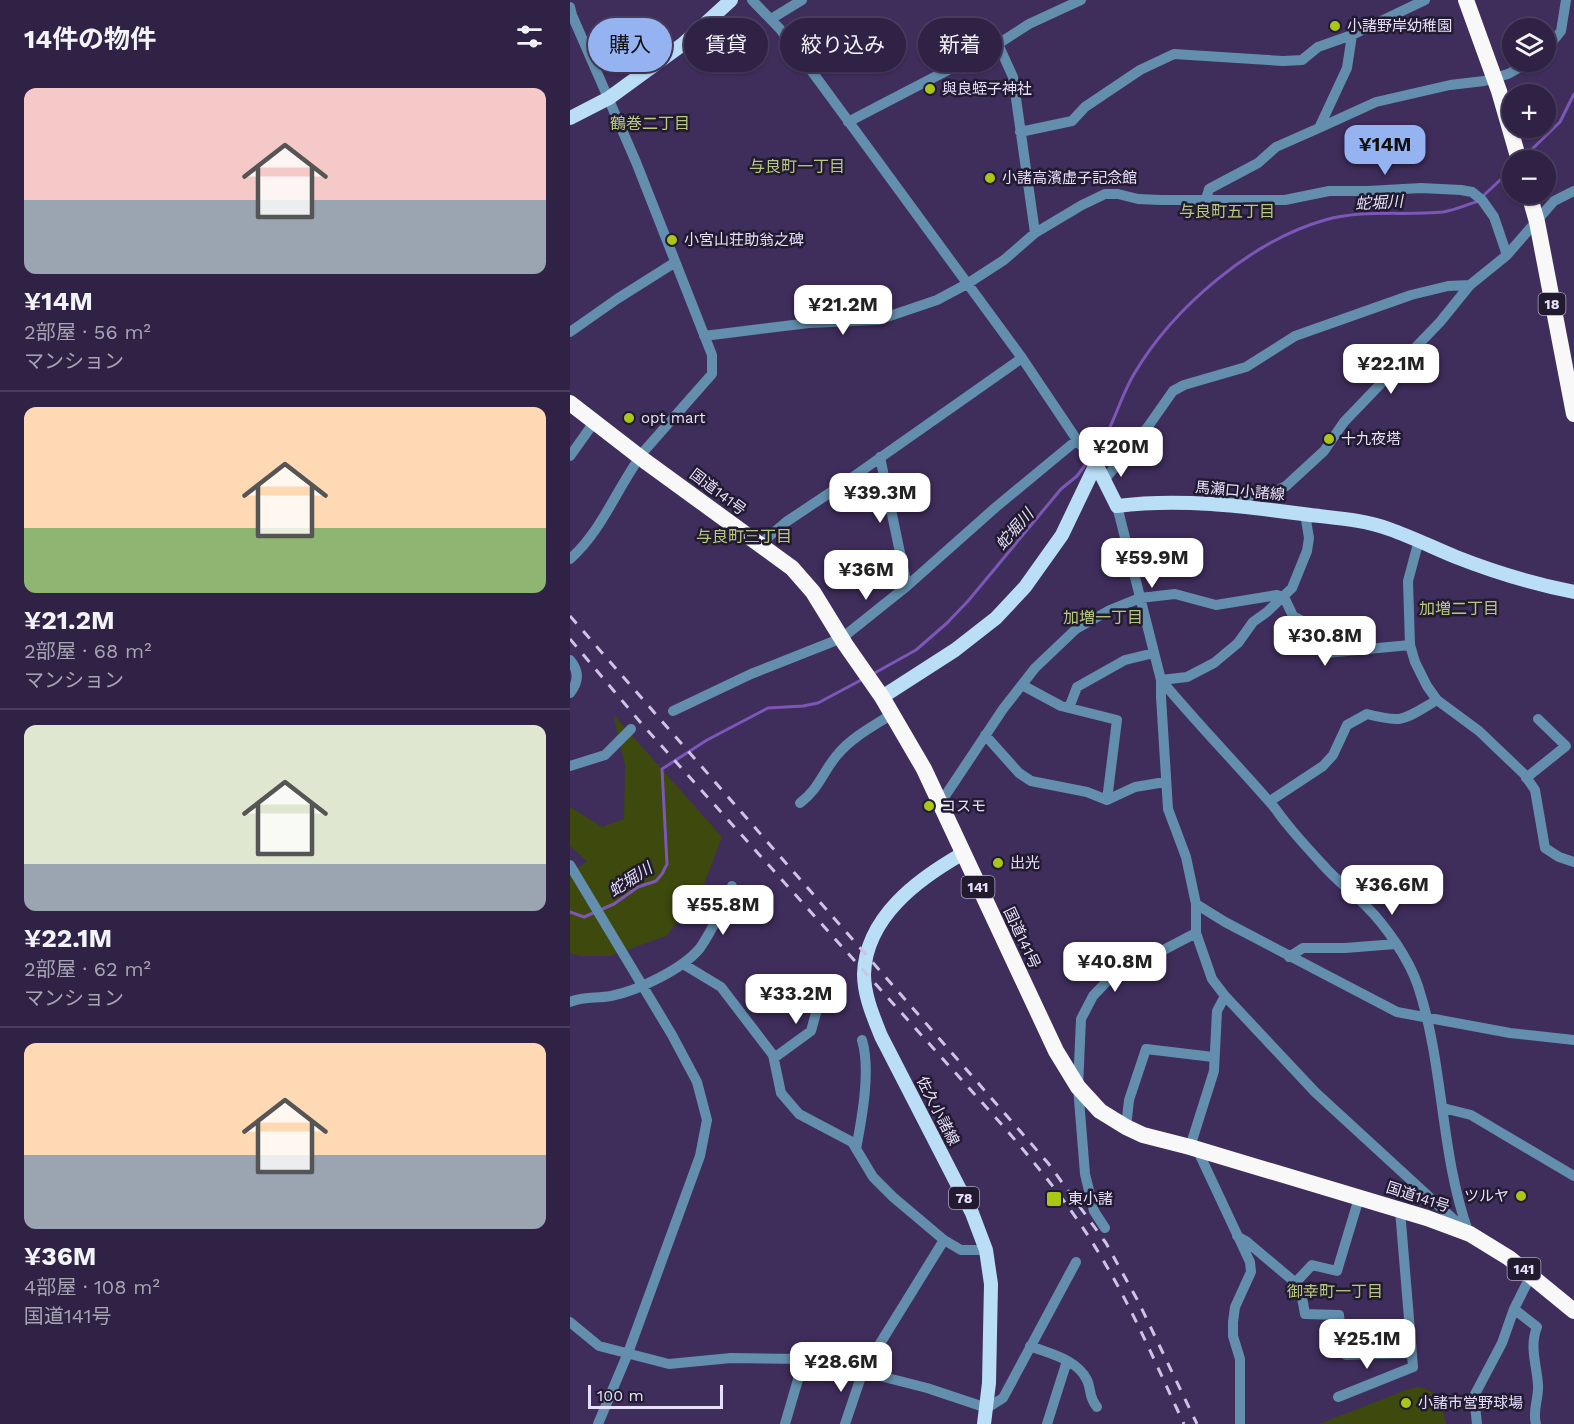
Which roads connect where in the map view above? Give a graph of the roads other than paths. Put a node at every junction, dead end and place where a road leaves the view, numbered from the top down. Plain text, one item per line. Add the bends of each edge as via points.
1 (731, 0) edge
2 (752, 0) edge
3 (802, 0) edge
4 (1081, 0) edge
5 (1425, 0) edge
6 (1466, 0) edge
7 (1566, 0) edge
8 (571, 12) edge
9 (771, 19) junction
10 (1352, 35) junction
11 (1556, 37) edge
12 (1002, 42) edge
13 (1002, 54) edge
14 (945, 72) edge
15 (1512, 72) edge
16 (609, 98) junction
17 (570, 118) edge
18 (848, 122) junction
19 (1319, 128) junction
20 (1020, 132) junction
21 (1516, 150) edge
22 (1574, 191) edge
23 (1206, 199) junction
24 (1532, 204) edge
25 (1537, 222) junction
26 (1035, 233) junction
27 (1507, 255) junction
28 (674, 263) junction
29 (967, 284) junction
30 (1470, 285) junction
31 (570, 332) edge
32 (704, 336) junction
33 (1022, 358) junction
34 (570, 403) edge
35 (1574, 414) edge
36 (595, 421) junction
37 (1077, 440) junction
38 (570, 456) edge
39 (640, 457) junction
40 (880, 457) junction
41 (1096, 464) junction
42 (1105, 479) junction
43 (1210, 503) junction
44 (1117, 506) junction
45 (1305, 514) junction
46 (1419, 540) junction
47 (759, 545) junction
48 (570, 559) edge
49 (907, 586) junction
50 (1574, 592) edge
51 (1284, 597) junction
52 (1140, 598) junction
53 (842, 638) junction
54 (1410, 645) junction
55 (1155, 653) junction
56 (570, 660) edge
57 (1161, 680) junction
58 (1022, 685) junction
59 (570, 693) edge
60 (882, 697) junction
61 (1437, 700) junction
62 (1069, 708) junction
63 (673, 711) dead end
64 (892, 714) junction
65 (1538, 719) dead end
66 (631, 729) dead end
67 (985, 735) junction
68 (570, 766) edge
69 (1526, 778) junction
70 (1165, 782) junction
71 (1107, 800) junction
72 (1270, 801) junction
73 (940, 802) junction
74 (801, 803) dead end
75 (962, 854) junction
76 (1574, 862) edge
77 (573, 869) edge
78 (732, 886) dead end
79 (1196, 904) junction
80 (1196, 933) junction
81 (1396, 944) junction
82 (1289, 957) junction
83 (683, 964) junction
84 (642, 986) junction
85 (820, 995) dead end
86 (1225, 996) junction
87 (570, 1002) edge
88 (1426, 1018) junction
89 (862, 1040) dead end
90 (1574, 1040) edge
91 (1213, 1057) junction
92 (774, 1058) junction
93 (1078, 1087) junction
94 (1443, 1108) junction
95 (1126, 1127) junction
96 (1193, 1148) junction
97 (856, 1149) junction
98 (1574, 1176) edge
99 (1359, 1198) junction
100 (1400, 1210) junction
101 (1105, 1228) dead end
102 (1470, 1234) junction
103 (1237, 1236) junction
104 (944, 1240) junction
105 (986, 1250) junction
106 (1076, 1262) dead end
107 (1531, 1275) junction
108 (1295, 1283) junction
109 (1515, 1309) junction
110 (1574, 1311) edge
111 (570, 1323) edge
112 (1030, 1346) junction
113 (628, 1353) junction
114 (1411, 1353) junction
115 (804, 1359) junction
116 (1067, 1361) junction
117 (863, 1371) junction
118 (1338, 1396) dead end
119 (1097, 1407) dead end
120 (987, 1408) junction
121 (598, 1424) edge
122 (785, 1424) edge
123 (846, 1424) edge
124 (984, 1424) edge
125 (1047, 1424) edge
126 (1240, 1424) edge
127 (1477, 1424) edge
128 (1536, 1424) edge

1 - 16 main road via 683,44
2 - 9 street
3 - 9 street
4 - 12 street via 1029,24
5 - 10 street
6 - 21 highway
7 - 11 street via 1561,31
8 - 16 street
9 - 18 street
10 - 19 street via 1347,68
10 - 20 street via 1318,47 1302,60 1174,54 1140,70 1085,107 1072,121
13 - 20 street via 1012,76
14 - 18 street
15 - 19 street via 1376,102
16 - 17 main road
16 - 28 street
18 - 29 street
19 - 23 street via 1276,147 1258,163 1209,189
20 - 26 street
22 - 25 street via 1554,201
23 - 26 street via 1138,199 1105,194
23 - 27 street via 1285,200 1329,191 1421,188 1472,192 1494,217
24 - 25 highway, 18
25 - 27 street
25 - 35 highway, 18
26 - 29 street
27 - 30 street
28 - 31 street
28 - 32 street
29 - 32 street via 937,300 878,320 809,323
29 - 33 street
30 - 42 street via 1411,295 1295,336 1246,368 1184,385 1173,391
30 - 43 street via 1344,422 1324,451 1286,486
32 - 39 street via 712,355 712,374
33 - 37 street
33 - 40 street
34 - 36 highway, 国道141号 / 141
36 - 38 street
36 - 39 highway, 国道141号 / 141
37 - 41 street
37 - 49 street
39 - 47 highway, 国道141号 / 141
39 - 48 street via 589,540
40 - 47 street
40 - 49 street
41 - 42 main road
41 - 60 main road via 1062,535 1025,587 996,618 963,644
42 - 44 main road
43 - 44 main road, 馬瀬口小諸線
43 - 45 main road, 馬瀬口小諸線
44 - 52 street
45 - 46 main road, 馬瀬口小諸線 via 1386,528
45 - 51 street via 1307,551 1292,588
46 - 50 main road, 馬瀬口小諸線 via 1467,560
46 - 54 street via 1408,581
47 - 53 highway, 国道141号 / 141 via 792,568 813,592
49 - 53 street
51 - 52 street via 1215,605 1175,594
51 - 54 street via 1293,616 1318,637 1326,653
51 - 57 street via 1253,622 1238,644 1214,663 1187,677
52 - 55 street
52 - 58 street via 1076,629
53 - 60 highway, 国道141号 / 141
53 - 63 street via 751,674
54 - 61 street
55 - 57 street
55 - 62 street via 1125,660 1077,687
56 - 59 street via 577,678
57 - 70 street
57 - 72 street
58 - 62 street
58 - 67 street
60 - 64 highway, 国道141号 / 141
61 - 69 street via 1479,731
61 - 72 street via 1404,719 1367,714 1347,725 1333,755 1323,766
62 - 71 street via 1117,720
64 - 73 highway, 国道141号 / 141
64 - 74 street via 842,749 812,794
65 - 69 street via 1566,746
66 - 68 street via 606,755
67 - 71 street via 1018,773 1031,781
67 - 73 street
69 - 76 street via 1535,790 1545,848
70 - 71 street via 1135,787
70 - 79 street via 1168,809 1186,857
72 - 81 street via 1286,824 1368,908
73 - 75 highway, 国道141号 / 141
75 - 93 highway, 国道141号 / 141 via 1056,1051
75 - 105 main road, 佐久小諸線 / 78 via 907,892 878,925 864,975 881,1036 972,1213
77 - 84 street
78 - 83 street via 699,949
79 - 80 street
79 - 82 street
80 - 86 street via 1212,979
80 - 93 street via 1110,978 1093,996 1081,1019
81 - 82 street via 1303,948
81 - 88 street via 1417,985
82 - 88 street via 1397,1012
83 - 84 street
83 - 92 street via 721,987
84 - 87 street via 611,996 583,997
84 - 113 street via 697,1082 706,1120 700,1156
85 - 92 street via 811,1030
86 - 91 street via 1217,1011
86 - 102 street via 1315,1092
88 - 90 street via 1510,1034
88 - 94 street
89 - 97 street via 866,1052 863,1114
91 - 95 street via 1146,1049 1129,1100
91 - 96 street via 1214,1071
92 - 97 street via 781,1092 799,1114 852,1142
93 - 95 highway, 国道141号 / 141 via 1100,1112
93 - 101 street via 1085,1174 1094,1211
94 - 98 street via 1471,1115
94 - 102 street via 1457,1196
95 - 96 highway, 国道141号 / 141
96 - 99 highway, 国道141号 / 141
96 - 103 street
97 - 104 street via 873,1177
99 - 100 highway, 国道141号 / 141
99 - 108 street via 1337,1271 1312,1265
100 - 102 highway, 国道141号 / 141
100 - 114 street
102 - 107 highway, 国道141号 / 141
103 - 108 street
103 - 126 street via 1251,1272 1235,1307 1233,1323 1240,1359
104 - 105 street via 961,1250
104 - 117 street
105 - 120 main road, 佐久小諸線 / 78 via 991,1284
106 - 112 street
107 - 109 street
107 - 110 highway, 国道141号 / 141
108 - 114 street via 1305,1314 1339,1315 1346,1355
109 - 127 street via 1474,1395
109 - 128 street via 1537,1327 1533,1336 1539,1387
111 - 113 street via 599,1346
112 - 116 street
112 - 120 street via 1003,1398
113 - 115 street via 669,1364 731,1358
113 - 121 street
114 - 118 street via 1413,1367
115 - 117 street
115 - 122 street
116 - 119 street via 1087,1380 1091,1400
116 - 125 street
117 - 120 street
117 - 123 street
120 - 124 main road, 佐久小諸線 / 78

